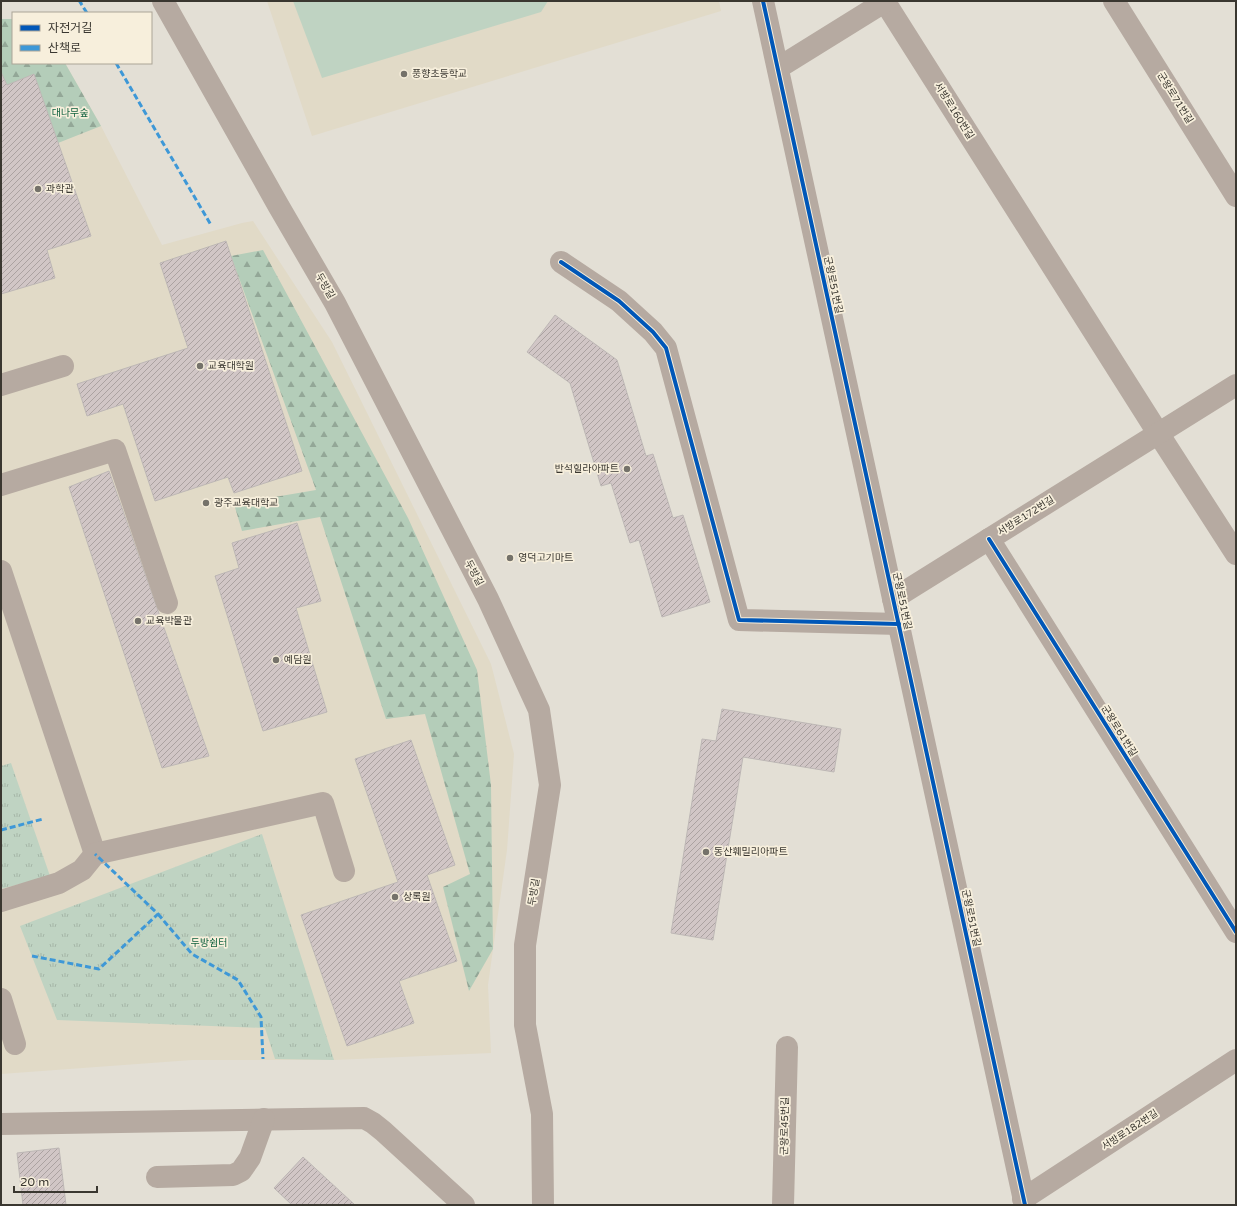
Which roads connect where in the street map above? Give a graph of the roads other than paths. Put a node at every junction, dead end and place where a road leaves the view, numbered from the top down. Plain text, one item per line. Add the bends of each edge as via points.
1 (163, 1) edge
2 (763, 1) edge
3 (885, 1) edge
4 (1114, 1) edge
5 (778, 68) junction
6 (1236, 196) edge
7 (561, 262) dead end
8 (63, 366) dead end
9 (1, 385) edge
10 (1236, 385) edge
11 (1158, 433) junction
12 (1, 485) edge
13 (989, 539) junction
14 (1236, 554) edge
15 (1, 571) edge
16 (893, 599) junction
17 (167, 603) dead end
18 (898, 624) junction
19 (95, 854) junction
20 (344, 871) dead end
21 (1, 901) edge
22 (1236, 932) edge
23 (1, 999) edge
24 (15, 1044) dead end
25 (787, 1047) dead end
26 (1236, 1060) edge
27 (264, 1119) junction
28 (1, 1124) edge
29 (157, 1177) dead end
30 (1024, 1202) edge
31 (464, 1205) edge
32 (543, 1205) edge
33 (783, 1205) edge

1 - 32 street, 두방길 via 335,303 488,599 539,710 550,785 525,946 525,1025 542,1114
2 - 5 street, 군왕로51번길
3 - 5 street, 서방로160번길
3 - 11 street, 서방로160번길
4 - 6 street, 군왕로71번길
5 - 16 street, 군왕로51번길
7 - 18 street via 620,301 666,348 739,620
8 - 9 street
10 - 11 street, 서방로172번길
11 - 13 street, 서방로172번길
11 - 14 street
12 - 17 street via 115,450
13 - 16 street, 서방로172번길
13 - 22 street, 군왕로61번길
15 - 19 street
16 - 18 street, 군왕로51번길
18 - 30 street, 군왕로51번길
19 - 20 street via 322,803
19 - 21 street via 82,870 59,883
23 - 24 street
25 - 33 street, 군왕로45번길
26 - 30 street, 서방로182번길
27 - 28 street
27 - 29 street via 250,1158 241,1171 233,1175
27 - 31 street via 364,1118 383,1131

